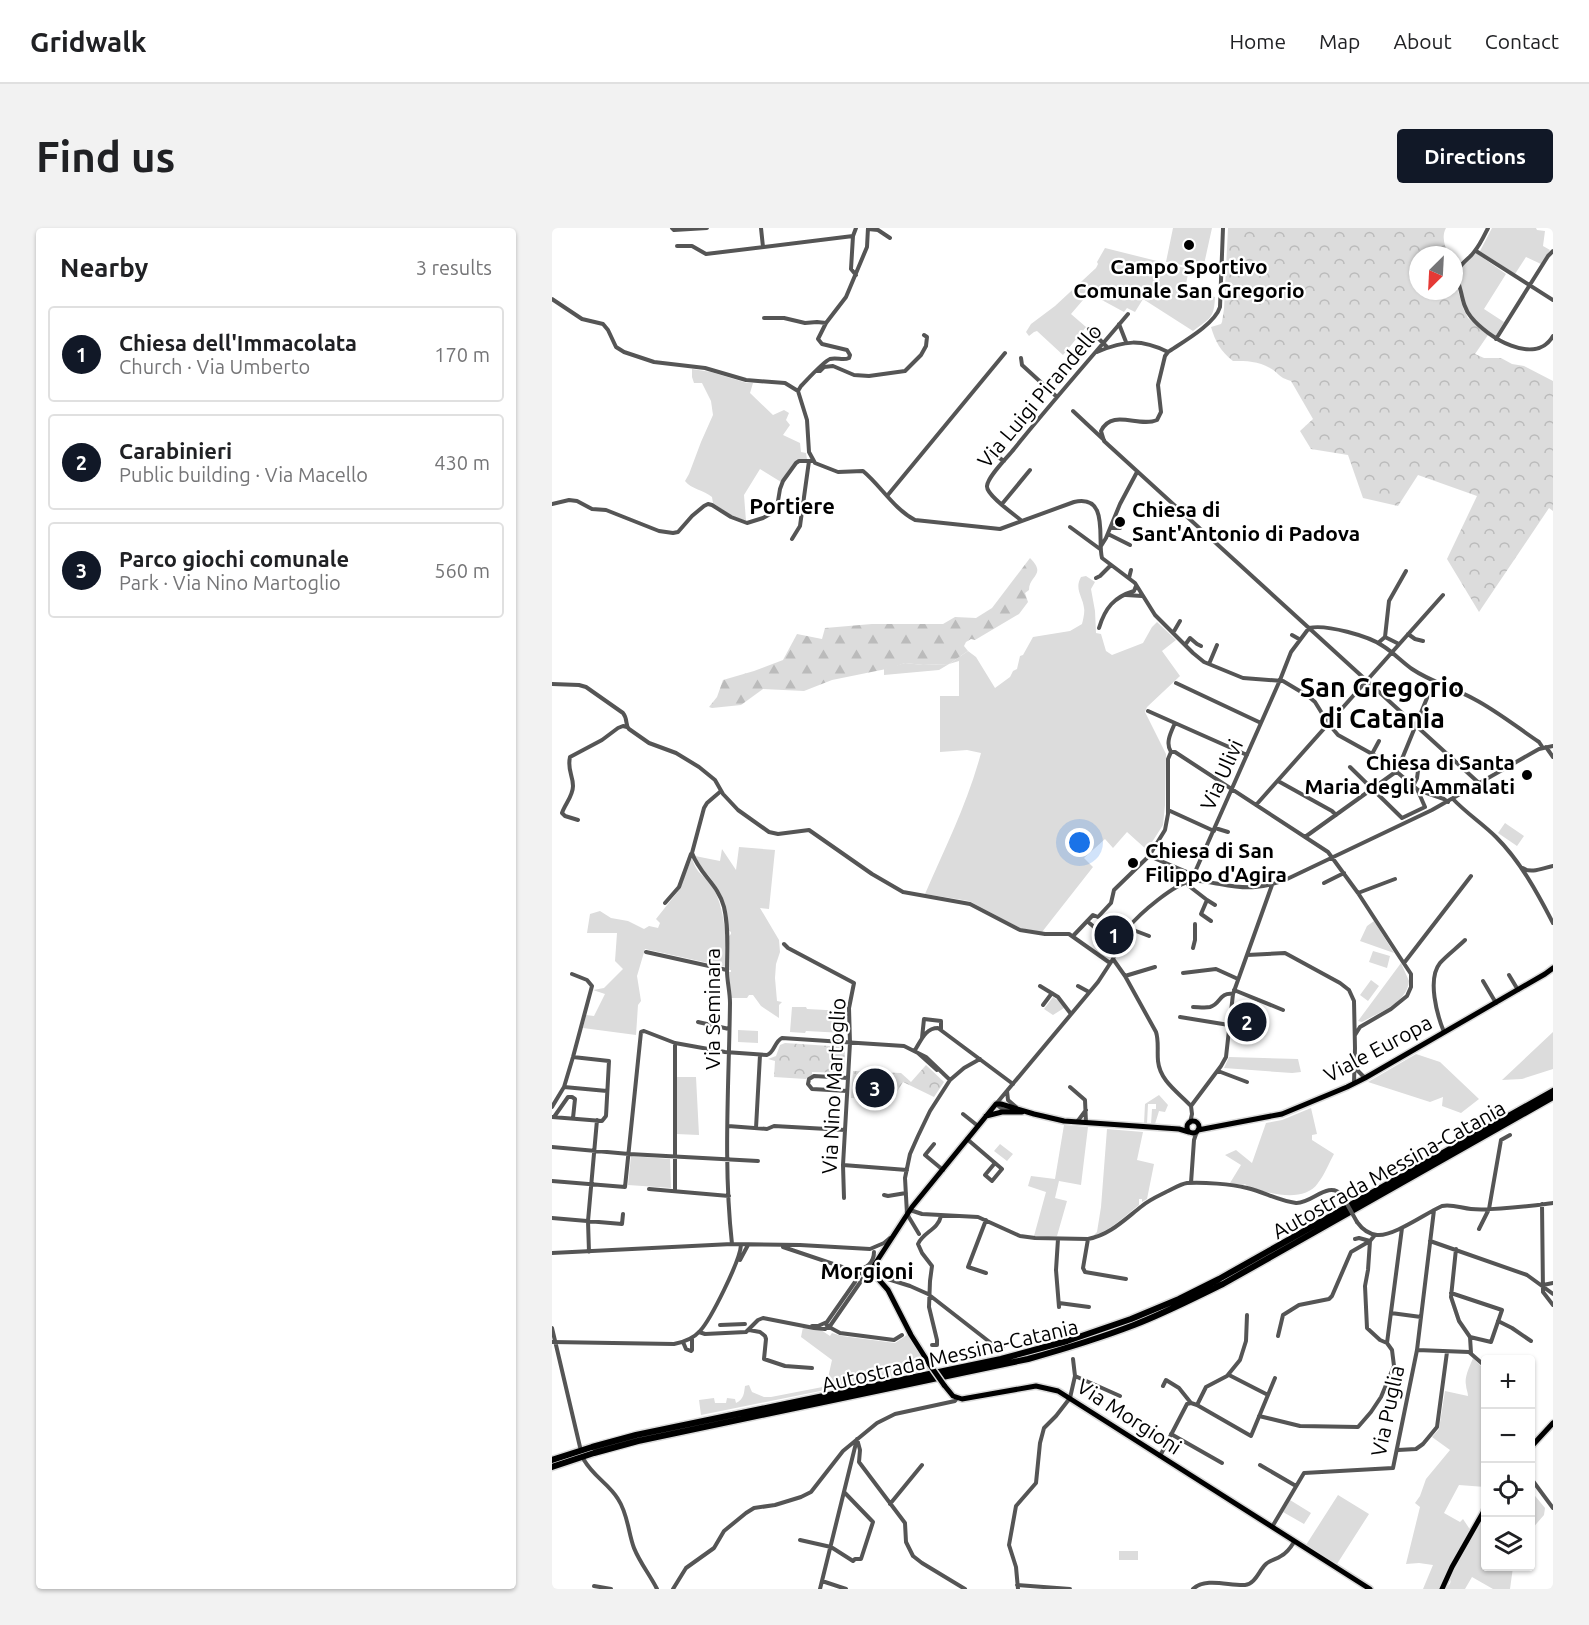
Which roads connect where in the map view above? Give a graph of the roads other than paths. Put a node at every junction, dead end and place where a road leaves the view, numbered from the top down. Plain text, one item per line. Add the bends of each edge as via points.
1 (672, 228) edge
2 (707, 228) edge
3 (761, 228) edge
4 (856, 228) edge
5 (1223, 228) edge
6 (1488, 228) edge
7 (868, 229) edge
8 (853, 236) junction
9 (890, 238) dead end
10 (677, 246) dead end
11 (763, 247) junction
12 (1476, 251) junction
13 (1553, 252) edge
14 (855, 274) junction
15 (1530, 286) junction
16 (552, 299) edge
17 (1553, 300) edge
18 (1128, 314) dead end
19 (764, 318) dead end
20 (826, 323) junction
21 (1119, 324) junction
22 (1089, 329) dead end
23 (924, 335) dead end
24 (1553, 336) edge
25 (1496, 339) junction
26 (1126, 342) junction
27 (1103, 343) junction
28 (1107, 347) junction
29 (1095, 352) junction
30 (1168, 352) junction
31 (1005, 353) dead end
32 (1021, 358) dead end
33 (817, 371) junction
34 (798, 391) junction
35 (1057, 397) junction
36 (1073, 411) dead end
37 (1104, 441) junction
38 (987, 450) dead end
39 (811, 461) junction
40 (1004, 461) junction
41 (1030, 470) dead end
42 (1137, 472) junction
43 (887, 496) junction
44 (552, 504) edge
45 (1002, 504) junction
46 (1023, 521) junction
47 (1070, 527) dead end
48 (1111, 528) junction
49 (1120, 528) dead end
50 (1108, 534) junction
51 (792, 539) dead end
52 (1130, 545) dead end
53 (1100, 548) junction
54 (1111, 565) junction
55 (1131, 570) dead end
56 (1406, 571) dead end
57 (1096, 578) dead end
58 (1129, 578) junction
59 (1136, 585) junction
60 (1122, 594) junction
61 (1443, 595) dead end
62 (1143, 596) junction
63 (1180, 621) dead end
64 (1099, 628) dead end
65 (1309, 628) junction
66 (1173, 633) junction
67 (1408, 634) junction
68 (1292, 635) dead end
69 (1385, 636) junction
70 (1299, 639) junction
71 (1423, 641) dead end
72 (1376, 643) junction
73 (1399, 644) junction
74 (1185, 645) junction
75 (1217, 645) dead end
76 (1202, 646) dead end
77 (1392, 652) junction
78 (1209, 664) junction
79 (1280, 680) junction
80 (1367, 681) junction
81 (1434, 681) junction
82 (1176, 683) dead end
83 (552, 684) edge
84 (1148, 711) dead end
85 (1175, 723) junction
86 (1261, 723) junction
87 (1328, 723) junction
88 (1415, 725) junction
89 (627, 727) junction
90 (1378, 741) dead end
91 (1543, 746) junction
92 (1553, 746) edge
93 (1171, 752) junction
94 (1372, 754) junction
95 (1247, 755) junction
96 (1553, 757) edge
97 (1350, 766) dead end
98 (1396, 771) junction
99 (1418, 771) dead end
100 (1278, 781) junction
101 (1480, 784) junction
102 (1413, 786) junction
103 (1373, 788) junction
104 (1232, 789) junction
105 (1418, 790) junction
106 (721, 791) junction
107 (1450, 801) junction
108 (1256, 805) junction
109 (1168, 810) junction
110 (1336, 815) junction
111 (578, 820) dead end
112 (1215, 829) junction
113 (1228, 832) dead end
114 (1305, 837) junction
115 (692, 853) junction
116 (1149, 856) junction
117 (1333, 857) junction
118 (1518, 863) junction
119 (1553, 866) edge
120 (1533, 871) junction
121 (1344, 873) junction
122 (1194, 875) junction
123 (1471, 876) dead end
124 (1395, 879) dead end
125 (1529, 880) junction
126 (1189, 882) junction
127 (1324, 882) dead end
128 (1272, 885) junction
129 (1358, 893) junction
130 (1207, 900) junction
131 (665, 903) dead end
132 (1215, 905) dead end
133 (1087, 921) junction
134 (1211, 921) dead end
135 (1553, 923) edge
136 (1195, 924) dead end
137 (1128, 927) junction
138 (1100, 932) dead end
139 (1073, 936) junction
140 (1149, 936) dead end
141 (1465, 940) dead end
142 (784, 944) dead end
143 (1193, 948) dead end
144 (646, 952) dead end
145 (1247, 955) junction
146 (1112, 961) junction
147 (1404, 963) junction
148 (1155, 967) dead end
149 (727, 970) junction
150 (1553, 970) edge
151 (1183, 973) dead end
152 (572, 974) dead end
153 (1509, 975) dead end
154 (1125, 976) junction
155 (1238, 979) junction
156 (1483, 981) dead end
157 (1040, 986) dead end
158 (1078, 986) dead end
159 (1518, 990) junction
160 (1089, 992) junction
161 (1234, 992) junction
162 (1052, 993) junction
163 (1496, 1003) junction
164 (1042, 1005) dead end
165 (1193, 1007) dead end
166 (1283, 1010) dead end
167 (1071, 1014) junction
168 (1180, 1017) dead end
169 (698, 1022) dead end
170 (1354, 1022) junction
171 (1365, 1024) junction
172 (1229, 1025) junction
173 (729, 1029) junction
174 (942, 1030) junction
175 (1444, 1032) junction
176 (1355, 1035) junction
177 (922, 1038) junction
178 (675, 1042) junction
179 (850, 1043) junction
180 (915, 1050) junction
181 (729, 1052) junction
182 (760, 1055) junction
183 (1355, 1056) junction
184 (573, 1057) junction
185 (980, 1059) junction
186 (1218, 1071) junction
187 (848, 1078) junction
188 (1365, 1078) junction
189 (950, 1080) junction
190 (1247, 1082) dead end
191 (1354, 1083) junction
192 (1013, 1084) junction
193 (564, 1087) junction
194 (1070, 1087) dead end
195 (608, 1091) junction
196 (847, 1091) junction
197 (1007, 1091) junction
198 (1553, 1094) edge
199 (996, 1104) junction
200 (1191, 1106) junction
201 (552, 1107) edge
202 (1016, 1110) junction
203 (1086, 1110) junction
204 (963, 1114) dead end
205 (1192, 1114) junction
206 (987, 1116) junction
207 (553, 1117) edge
208 (573, 1118) junction
209 (597, 1120) junction
210 (1077, 1122) junction
211 (1198, 1122) junction
212 (1086, 1123) junction
213 (1190, 1124) junction
214 (728, 1126) junction
215 (978, 1126) junction
216 (1215, 1126) junction
217 (756, 1128) junction
218 (1179, 1129) junction
219 (845, 1130) junction
220 (1197, 1130) junction
221 (1189, 1133) junction
222 (1510, 1135) dead end
223 (967, 1140) junction
224 (934, 1144) dead end
225 (1194, 1146) junction
226 (552, 1147) edge
227 (594, 1151) junction
228 (629, 1154) junction
229 (675, 1156) junction
230 (727, 1159) junction
231 (759, 1161) dead end
232 (995, 1163) junction
233 (843, 1165) junction
234 (907, 1170) junction
235 (943, 1170) junction
236 (552, 1181) edge
237 (1191, 1183) junction
238 (591, 1185) junction
239 (649, 1189) dead end
240 (675, 1191) junction
241 (906, 1193) junction
242 (884, 1195) dead end
243 (729, 1196) junction
244 (844, 1198) dead end
245 (907, 1202) junction
246 (1553, 1203) edge
247 (1542, 1204) junction
248 (1489, 1209) junction
249 (1434, 1210) junction
250 (910, 1211) junction
251 (623, 1214) dead end
252 (941, 1216) junction
253 (552, 1218) edge
254 (986, 1220) junction
255 (588, 1221) junction
256 (1402, 1227) junction
257 (1479, 1229) dead end
258 (920, 1234) dead end
259 (1375, 1235) junction
260 (891, 1238) junction
261 (1059, 1239) junction
262 (1088, 1239) junction
263 (1356, 1239) dead end
264 (1370, 1241) junction
265 (1430, 1241) junction
266 (732, 1244) junction
267 (741, 1245) junction
268 (749, 1245) junction
269 (776, 1245) junction
270 (807, 1246) junction
271 (870, 1249) junction
272 (1456, 1249) junction
273 (589, 1252) junction
274 (799, 1252) junction
275 (552, 1253) edge
276 (875, 1265) junction
277 (733, 1270) junction
278 (854, 1270) junction
279 (986, 1273) dead end
280 (866, 1274) junction
281 (1126, 1279) dead end
282 (892, 1280) junction
283 (1553, 1283) edge
284 (1542, 1286) junction
285 (888, 1290) junction
286 (1451, 1293) junction
287 (928, 1294) junction
288 (1553, 1294) edge
289 (1553, 1305) edge
290 (1089, 1307) dead end
291 (1391, 1313) junction
292 (1247, 1315) dead end
293 (1421, 1317) junction
294 (1498, 1320) junction
295 (825, 1323) junction
296 (730, 1324) junction
297 (745, 1324) dead end
298 (720, 1325) dead end
299 (809, 1326) junction
300 (829, 1327) junction
301 (552, 1328) edge
302 (749, 1331) junction
303 (699, 1332) junction
304 (730, 1333) junction
305 (902, 1335) dead end
306 (1278, 1336) dead end
307 (1470, 1337) junction
308 (692, 1338) junction
309 (1531, 1341) dead end
310 (554, 1342) edge
311 (682, 1342) junction
312 (1387, 1343) junction
313 (934, 1345) dead end
314 (1003, 1347) dead end
315 (1417, 1350) junction
316 (1447, 1352) junction
317 (1472, 1353) junction
318 (1073, 1359) dead end
319 (1481, 1362) edge
320 (812, 1368) dead end
321 (1229, 1375) junction
322 (1075, 1376) junction
323 (1275, 1378) dead end
324 (1163, 1386) dead end
325 (946, 1387) junction
326 (1268, 1395) junction
327 (1120, 1396) dead end
328 (957, 1398) junction
329 (1070, 1398) junction
330 (1191, 1403) junction
331 (944, 1404) junction
332 (1197, 1405) junction
333 (1259, 1416) junction
334 (1553, 1423) edge
335 (1172, 1434) junction
336 (857, 1439) junction
337 (1535, 1443) edge
338 (580, 1447) dead end
339 (1398, 1450) junction
340 (1160, 1457) junction
341 (552, 1460) edge
342 (584, 1460) dead end
343 (1221, 1462) dead end
344 (921, 1465) dead end
345 (1260, 1465) dead end
346 (552, 1467) edge
347 (1535, 1485) edge
348 (1296, 1486) junction
349 (844, 1493) junction
350 (890, 1504) junction
351 (1553, 1508) edge
352 (1481, 1516) edge
353 (1272, 1527) junction
354 (800, 1540) dead end
355 (1294, 1542) junction
356 (831, 1547) junction
357 (822, 1581) junction
358 (594, 1586) dead end
359 (1018, 1587) edge
360 (610, 1589) edge
361 (657, 1589) edge
362 (673, 1589) edge
363 (819, 1589) edge
364 (846, 1589) edge
365 (965, 1589) edge
366 (1070, 1589) edge
367 (1193, 1589) edge
368 (1370, 1589) edge
369 (1442, 1589) edge

1 - 2 street
3 - 11 street
4 - 8 street
5 - 30 street via 1218,313
6 - 12 street
7 - 9 street
7 - 14 street via 867,247
8 - 11 street
8 - 14 street via 851,269
10 - 11 street via 692,246 706,254
12 - 15 street
12 - 25 street via 1460,267 1458,279 1470,317
13 - 15 street
14 - 20 street via 844,302
15 - 17 street
15 - 25 street
16 - 34 street via 582,319 603,324 616,347 624,352 654,362 705,368 746,380 784,383
18 - 21 street, Via Luigi Pirandello
19 - 20 street
20 - 33 street via 819,342 843,348 850,355 847,360 829,360
21 - 26 street
21 - 27 street, Via Luigi Pirandello
22 - 27 street
23 - 33 street via 924,352 905,371 854,375 832,366
24 - 25 street via 1540,348 1530,349
26 - 28 street
26 - 30 street via 1150,344
27 - 28 street
27 - 29 street, Via Luigi Pirandello
28 - 29 street
29 - 35 street, Via Luigi Pirandello
30 - 37 street via 1159,378 1161,408 1157,420 1113,419 1101,431
31 - 43 street
32 - 35 street via 1022,365
33 - 34 street
34 - 39 street via 807,420
35 - 40 street, Via Luigi Pirandello
36 - 37 street
37 - 42 street
38 - 40 street
39 - 43 street via 838,472 866,472
39 - 44 street via 796,463 783,481 775,510 747,523 708,504 678,532 666,533 577,501
39 - 51 street via 800,526
40 - 45 street, Via Luigi Pirandello via 986,488
41 - 45 street
42 - 48 street
42 - 65 street
43 - 46 street via 915,520 1000,529
45 - 46 street, Via Luigi Pirandello
46 - 53 street via 1074,502 1087,502 1100,518
47 - 53 street
48 - 49 street
48 - 50 street
50 - 52 street
50 - 53 street
53 - 54 street via 1102,558
54 - 57 street
54 - 58 street
55 - 58 street
56 - 69 street via 1389,601
58 - 59 street
59 - 60 street via 1134,591
59 - 62 street
60 - 62 street
60 - 64 street via 1104,614
61 - 67 street
62 - 66 street
63 - 66 street
65 - 70 street, Via Ulivi
65 - 72 street via 1335,629
65 - 80 street
66 - 74 street
67 - 71 street
67 - 73 street
68 - 70 street
69 - 72 street
69 - 73 street
70 - 79 street, Via Ulivi
72 - 77 street
73 - 77 street
74 - 76 street via 1190,638
74 - 78 street
75 - 78 street
77 - 80 street
77 - 81 street
78 - 79 street via 1243,678
79 - 86 street, Via Ulivi
79 - 87 street via 1315,702
80 - 87 street
80 - 88 street
81 - 88 street
81 - 91 street via 1477,700
82 - 86 street
83 - 89 street via 585,687 623,713
84 - 85 street
85 - 93 street via 1169,736
85 - 95 street
86 - 95 street, Via Ulivi
87 - 94 street via 1338,735
87 - 100 street
88 - 98 street
88 - 101 street
89 - 106 street via 707,773
89 - 111 street via 618,728 570,758 573,786 562,813
90 - 94 street
91 - 92 street
91 - 96 street
91 - 101 street
93 - 104 street
93 - 109 street
94 - 98 street
95 - 104 street, Via Ulivi
97 - 103 street
98 - 102 street
98 - 103 street
99 - 102 street
100 - 108 street
100 - 110 street
101 - 107 street
102 - 105 street
103 - 105 street via 1402,818 1425,807
103 - 110 street
104 - 108 street
104 - 112 street, Via Ulivi
105 - 107 street
106 - 115 street via 704,808
106 - 139 street via 738,810 769,832 809,830 903,891 970,904 1016,928
107 - 117 street
107 - 118 street via 1494,835
108 - 114 street
109 - 112 street
109 - 116 street via 1165,830
110 - 114 street
112 - 113 street
112 - 122 street, Via Ulivi
114 - 117 street
115 - 131 street via 679,887
115 - 149 street, Via Seminara via 723,905
116 - 122 street
116 - 133 street via 1114,890 1105,910
117 - 121 street
117 - 128 street
118 - 120 street
118 - 125 street
119 - 120 street
120 - 125 street
121 - 127 street
121 - 129 street
122 - 126 street, Via Ulivi
123 - 147 street
124 - 129 street
125 - 135 street
126 - 128 street via 1244,888
126 - 130 street
126 - 137 street via 1158,900
128 - 145 street
129 - 147 street
130 - 132 street
130 - 134 street via 1202,914
133 - 138 street
133 - 139 street
136 - 143 street
137 - 140 street
137 - 146 street
139 - 146 street
141 - 175 street via 1437,969 1433,990
142 - 179 street, Via Nino Martoglio via 854,983 849,1008
144 - 149 street
145 - 155 street
145 - 170 street via 1286,953 1340,983 1352,995
146 - 154 street
146 - 160 street
147 - 171 street via 1412,978 1407,996
148 - 154 street
149 - 173 street, Via Seminara
150 - 159 main road, Viale Europa
151 - 155 street via 1216,969
152 - 184 street via 592,986
153 - 159 street
154 - 200 street via 1158,1037 1160,1070 1170,1087
155 - 161 street
156 - 163 street
157 - 162 street
158 - 160 street
159 - 163 main road, Viale Europa
160 - 167 street
161 - 165 street via 1210,1007
161 - 166 street
161 - 172 street
162 - 164 street
162 - 167 street
163 - 175 main road, Viale Europa
167 - 192 street
168 - 172 street
169 - 173 street
170 - 171 street
170 - 176 street
171 - 176 street
172 - 186 street via 1226,1057
173 - 181 street, Via Seminara
174 - 177 street via 931,1028
174 - 177 street via 940,1021 924,1019
174 - 185 street
175 - 188 main road, Viale Europa
176 - 183 street
177 - 180 street
178 - 181 street
178 - 228 street via 641,1032
178 - 229 street
179 - 180 street
179 - 182 street via 782,1038 770,1054
179 - 187 street, Via Nino Martoglio
180 - 189 street
181 - 182 street
181 - 214 street, Via Seminara
182 - 217 street
183 - 188 street via 1358,1071
183 - 191 street
184 - 193 street
184 - 195 street via 609,1061
185 - 189 street
185 - 192 street
186 - 190 street
186 - 200 street
187 - 196 street, Via Nino Martoglio
187 - 196 street via 814,1076 808,1081 812,1089
188 - 191 main road, Viale Europa
189 - 234 street via 918,1136
191 - 216 main road, Viale Europa via 1282,1114
192 - 197 street
193 - 195 street
193 - 201 street
194 - 203 street via 1085,1100
195 - 209 street via 606,1116
196 - 219 street, Via Nino Martoglio
197 - 199 street
197 - 202 street
198 - 341 highway, Autostrada Messina-Catania via 1219,1279 1109,1328 1001,1359 644,1433
198 - 346 highway, Autostrada Messina-Catania via 1223,1284 1133,1325 1028,1359 638,1441
199 - 202 main road
199 - 206 main road
200 - 205 street
202 - 206 main road
202 - 210 main road
203 - 210 street
203 - 212 street
204 - 215 street
205 - 211 street
205 - 213 street
206 - 215 main road
207 - 208 street
207 - 208 street via 572,1097
208 - 209 street
209 - 227 street
210 - 212 main road
211 - 213 main road
211 - 216 main road
211 - 220 main road
212 - 218 main road
213 - 218 main road
213 - 221 main road
214 - 217 street
214 - 230 street, Via Seminara
215 - 223 main road
216 - 220 main road
217 - 219 street
218 - 221 main road
219 - 233 street, Via Nino Martoglio
220 - 221 main road
220 - 225 street
221 - 225 street
222 - 248 street via 1501,1140
223 - 232 street
223 - 235 main road
224 - 235 street via 925,1155
225 - 237 street
226 - 227 street
227 - 228 street
227 - 238 street
228 - 229 street
228 - 238 street via 625,1187
229 - 230 street
229 - 240 street
230 - 231 street
230 - 243 street, Via Seminara
232 - 232 street via 1002,1169 992,1181 985,1175
233 - 234 street
233 - 244 street, Via Nino Martoglio
234 - 241 street
235 - 250 main road
236 - 238 street
237 - 259 street, bridge via 1249,1188 1294,1202 1333,1190 1342,1195 1366,1232
237 - 262 street via 1144,1204 1113,1229
238 - 255 street
239 - 240 street
240 - 243 street
241 - 242 street
241 - 245 street
243 - 266 street, Via Seminara
245 - 250 street
245 - 250 street
246 - 247 street
247 - 248 street
247 - 284 street
248 - 249 street via 1449,1205
248 - 257 street
249 - 256 street
249 - 265 street, Via Puglia
250 - 252 street
250 - 258 street
250 - 260 main road
251 - 255 street via 622,1224
252 - 254 street
252 - 287 street via 937,1226 921,1237 918,1245 932,1266
253 - 255 street
254 - 261 street via 1020,1236
254 - 279 street via 968,1267
255 - 273 street
256 - 259 street
256 - 291 street
259 - 264 street
260 - 271 street
260 - 276 main road
261 - 262 street
261 - 290 street via 1059,1305
262 - 281 street via 1085,1272
263 - 264 street
264 - 306 street via 1351,1252 1329,1299 1299,1305 1283,1315
264 - 312 street via 1365,1286 1367,1328
265 - 272 street
265 - 293 street, Via Puglia
266 - 267 street
266 - 273 street
267 - 268 street
267 - 277 street
268 - 269 street
268 - 277 street
269 - 270 street
269 - 274 street
270 - 271 street
270 - 274 street
271 - 276 street
272 - 284 street via 1527,1275
272 - 286 street
273 - 275 street
274 - 278 street
276 - 278 street
276 - 280 street
276 - 282 street
276 - 285 main road
277 - 303 street
278 - 280 street
278 - 295 street via 855,1282
280 - 300 street
282 - 285 street
282 - 287 street
283 - 284 street
284 - 288 street
284 - 289 street
285 - 325 main road, bridge via 911,1335
286 - 294 street via 1502,1310
286 - 307 street via 1459,1321
287 - 313 street via 938,1340
287 - 314 street via 996,1347
291 - 293 street
291 - 312 street
292 - 321 street via 1246,1341 1240,1360
293 - 315 street, Via Puglia
294 - 307 street via 1491,1342
294 - 309 street
295 - 299 street
295 - 300 street
296 - 297 street
296 - 298 street
296 - 304 street
299 - 300 street
299 - 302 street via 760,1319
300 - 305 street via 840,1333 894,1340
301 - 310 street
302 - 304 street
302 - 320 street via 765,1335 764,1359 785,1366
303 - 304 street
303 - 308 street
307 - 317 street
308 - 311 street
308 - 311 street via 691,1351
310 - 311 street
310 - 338 street
312 - 333 street via 1394,1366 1381,1397 1358,1427 1300,1426
315 - 316 street
315 - 339 street, Via Puglia
316 - 317 street
316 - 339 street via 1437,1427 1416,1449
317 - 319 street
318 - 322 street
321 - 326 street
321 - 332 street via 1206,1387
322 - 327 street
322 - 329 street
323 - 326 street
324 - 330 street via 1166,1380 1177,1386
325 - 328 main road
325 - 331 street via 948,1398
326 - 333 street
328 - 329 main road, Via Morgioni via 1036,1386
328 - 331 street
329 - 340 main road, Via Morgioni
329 - 359 street via 1043,1431 1036,1483 1016,1506 1009,1545
330 - 332 street
330 - 335 street
331 - 336 street via 900,1413 877,1423
332 - 333 street via 1251,1436
334 - 337 main road
335 - 340 street
335 - 343 street
336 - 349 street
336 - 350 street via 859,1462
336 - 362 street via 806,1495 746,1513 724,1531 714,1548 686,1568
339 - 348 street, Via Puglia via 1393,1468 1304,1473
340 - 353 main road, Via Morgioni
342 - 361 street via 618,1498 639,1560
344 - 350 street
345 - 348 street
347 - 351 street
348 - 353 street, Via Puglia
349 - 356 street
349 - 356 street via 873,1522 861,1559 853,1561
350 - 365 street via 904,1523 904,1538 914,1556
352 - 369 main road
353 - 355 main road, Via Morgioni
354 - 356 street
355 - 367 street via 1281,1557 1266,1563 1246,1585 1199,1584
355 - 368 main road, Via Morgioni
356 - 357 street
357 - 363 street
357 - 364 street
358 - 360 street
359 - 366 street

